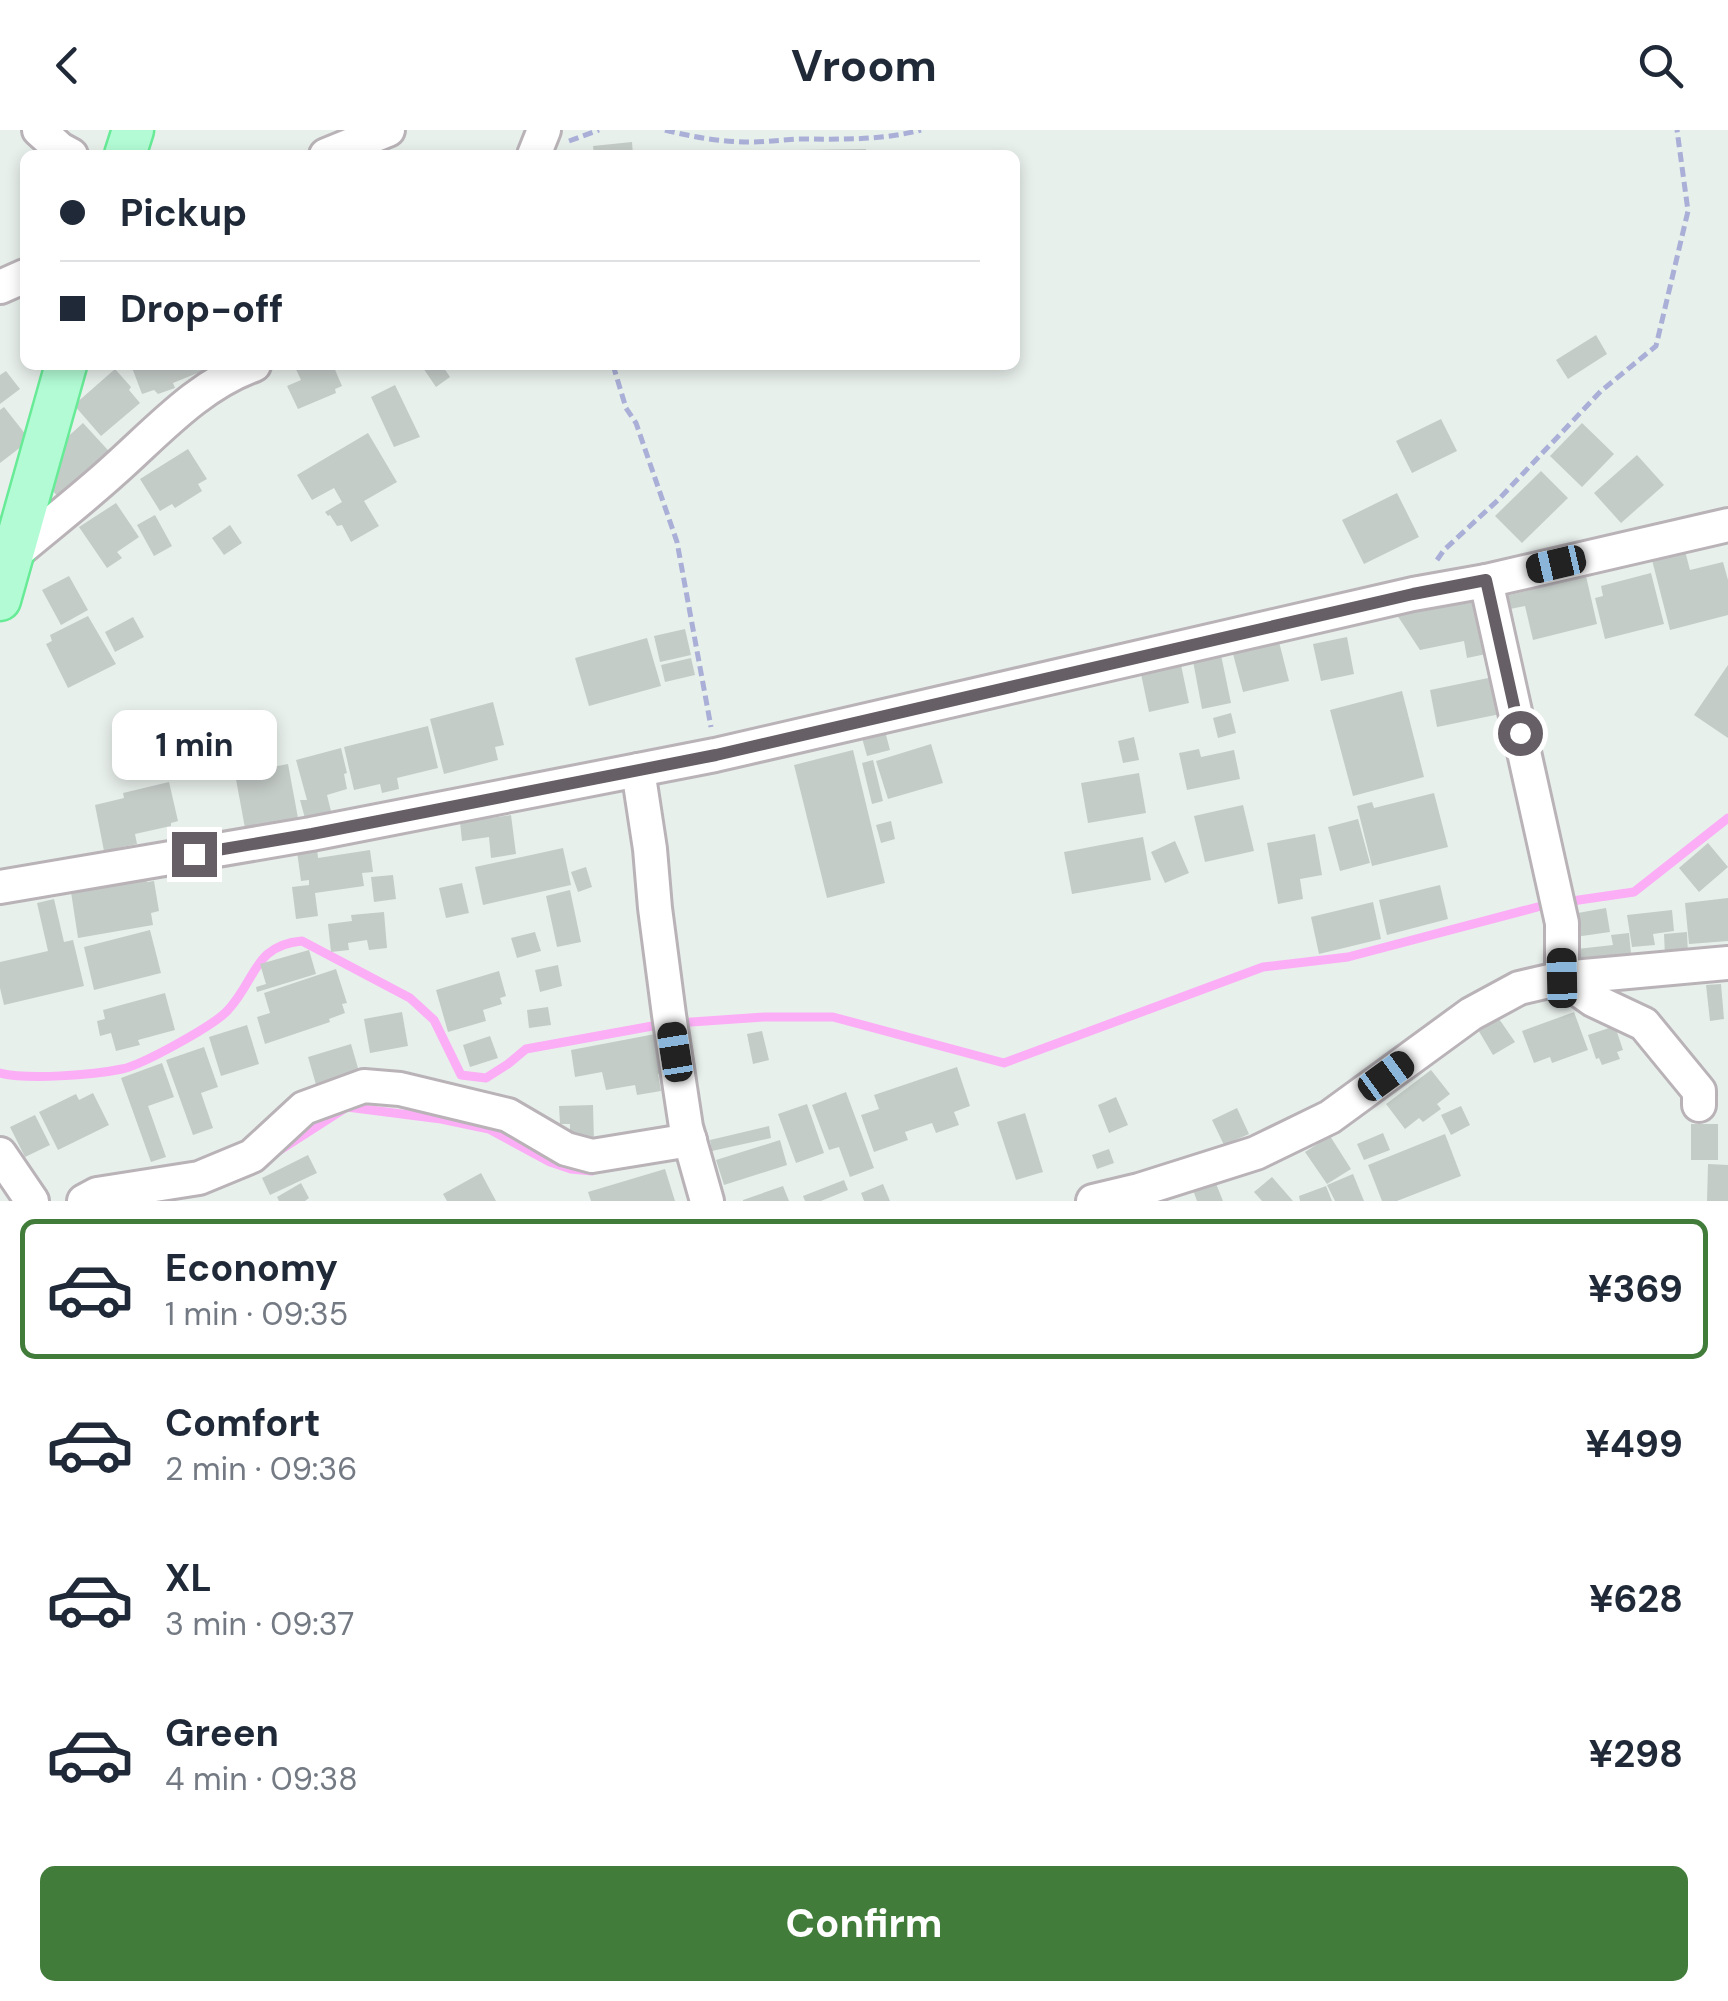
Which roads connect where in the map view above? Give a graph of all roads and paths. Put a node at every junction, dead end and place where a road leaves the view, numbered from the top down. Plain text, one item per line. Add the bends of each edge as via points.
1 (39, 130) edge
2 (388, 130) edge
3 (665, 130) edge
4 (921, 130) edge
5 (1676, 130) edge
6 (62, 150) edge
7 (338, 150) edge
8 (65, 370) edge
9 (240, 370) edge
10 (615, 370) edge
11 (1728, 525) edge
12 (13, 555) junction
13 (1486, 580) junction
14 (1413, 594) junction
15 (0, 600) edge
16 (716, 755) junction
17 (638, 770) junction
18 (0, 888) edge
19 (1728, 963) edge
20 (1562, 978) junction
21 (1699, 1105) dead end
22 (690, 1140) junction
23 (0, 1154) edge
24 (1141, 1195) edge
25 (32, 1201) edge
26 (84, 1201) edge
27 (706, 1201) edge
28 (1094, 1201) edge

1 - 6 street
2 - 7 street
3 - 4 path via 750,142 862,140
5 - 14 path via 1688,211 1656,346 1601,391 1444,550
8 - 12 main road
9 - 12 street via 202,392
10 - 16 path via 677,542
11 - 13 street
12 - 15 main road
13 - 14 street
13 - 20 street via 1562,923
14 - 16 street
16 - 17 street
17 - 18 street
17 - 22 street
19 - 20 street
20 - 21 street via 1644,1024 1699,1091
20 - 24 street via 1519,988 1471,1014 1330,1117
22 - 26 street via 592,1156 566,1149 508,1115 364,1086 304,1108 252,1156 200,1178
22 - 27 street
23 - 25 street
24 - 28 street

